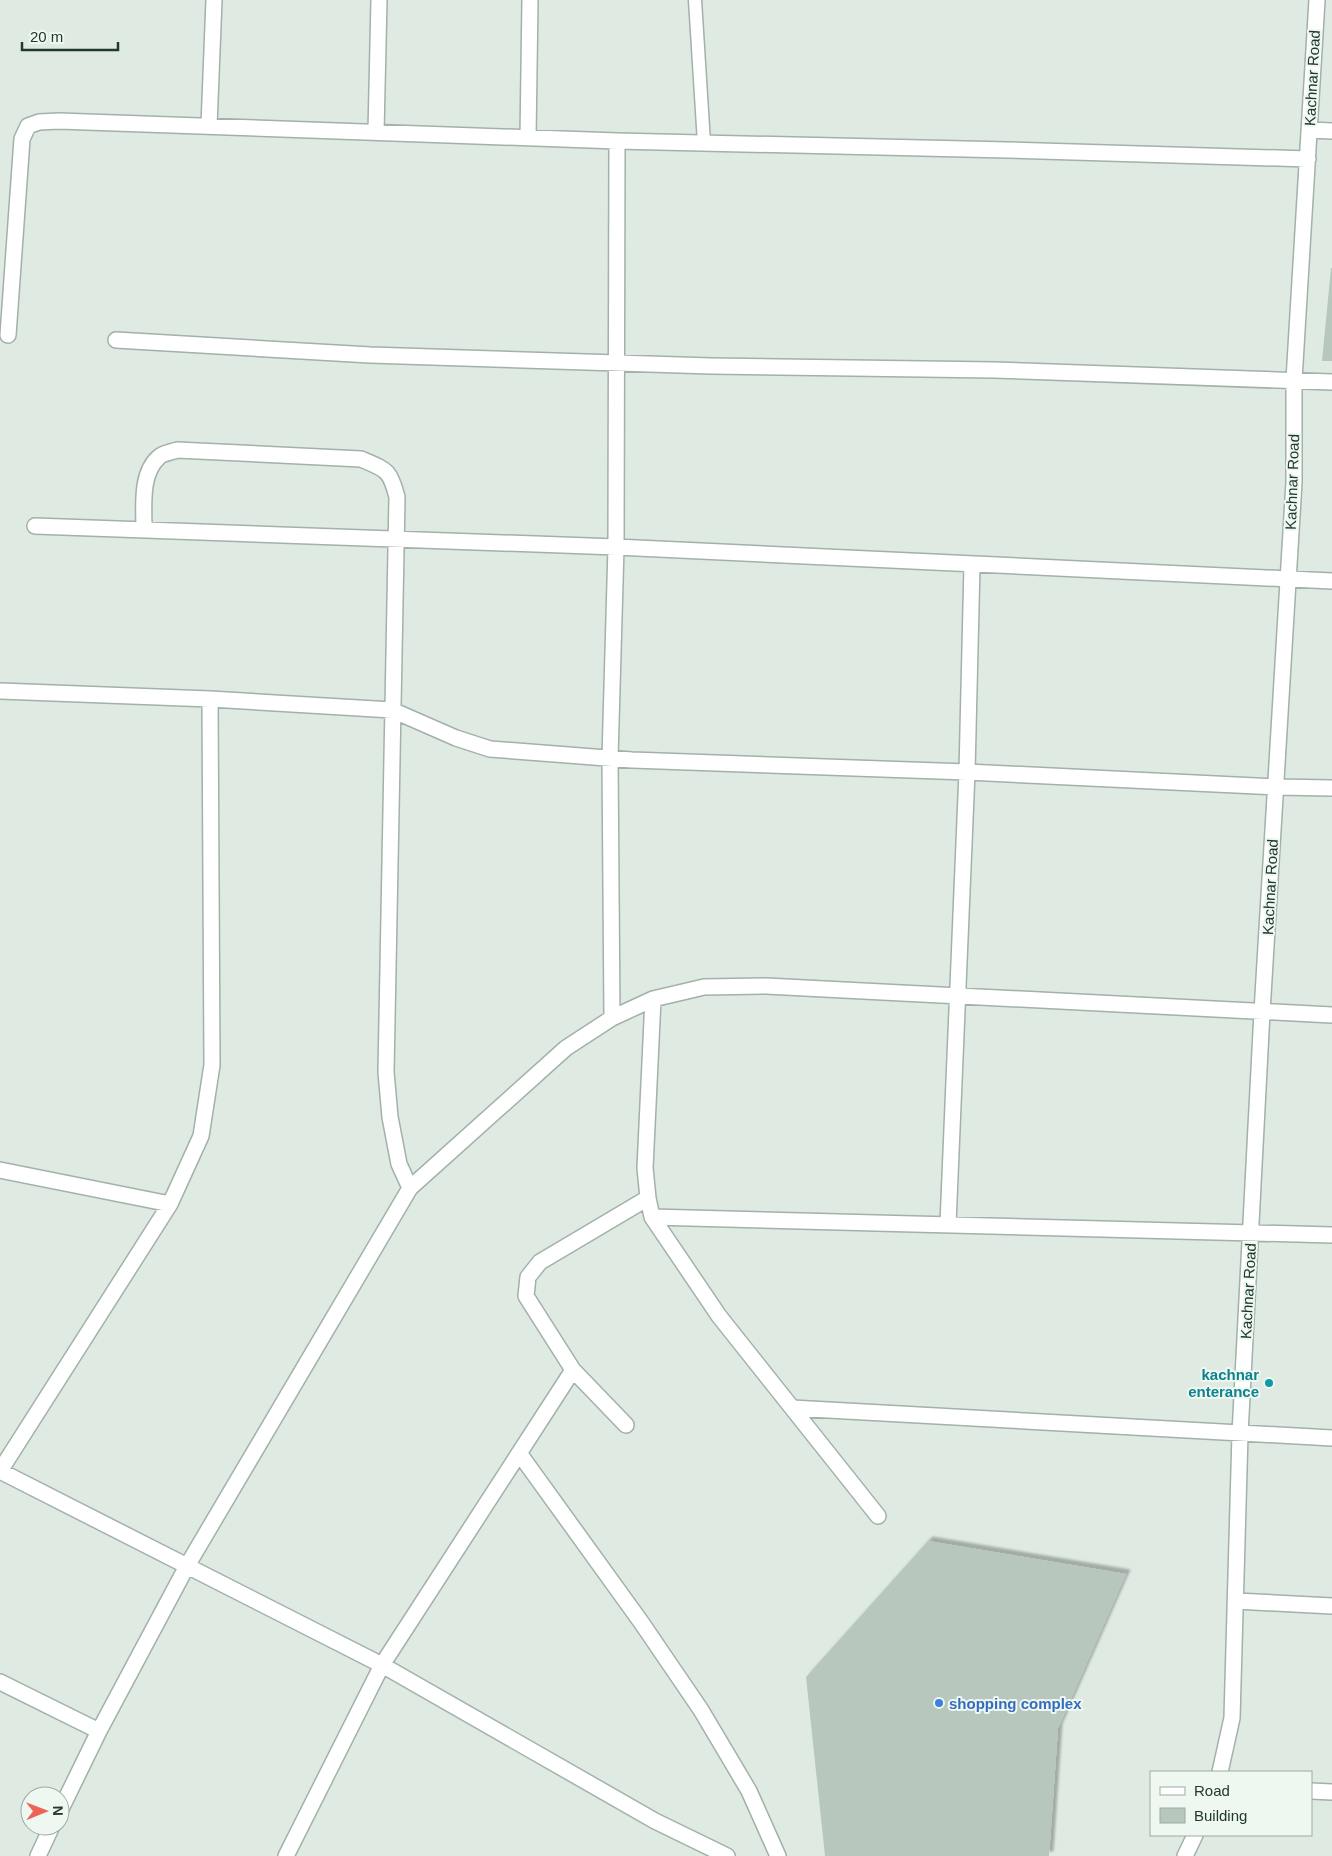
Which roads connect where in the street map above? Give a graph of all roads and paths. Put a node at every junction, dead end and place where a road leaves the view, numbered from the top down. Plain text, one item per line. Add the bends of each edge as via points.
1 (214, 0) edge
2 (379, 0) edge
3 (530, 0) edge
4 (695, 0) edge
5 (1317, 0) edge
6 (209, 126) junction
7 (1310, 130) junction
8 (1332, 131) edge
9 (376, 132) junction
10 (528, 138) junction
11 (617, 141) junction
12 (704, 143) junction
13 (1308, 159) junction
14 (8, 335) dead end
15 (116, 340) dead end
16 (615, 363) junction
17 (1294, 380) junction
18 (1332, 382) edge
19 (35, 526) dead end
20 (144, 530) junction
21 (395, 540) junction
22 (616, 547) junction
23 (972, 564) junction
24 (1288, 579) junction
25 (1332, 581) edge
26 (0, 691) edge
27 (210, 700) junction
28 (392, 710) junction
29 (610, 758) junction
30 (967, 772) junction
31 (1276, 787) junction
32 (1332, 788) edge
33 (959, 996) junction
34 (654, 999) junction
35 (1262, 1012) junction
36 (1332, 1015) edge
37 (612, 1018) junction
38 (0, 1170) edge
39 (410, 1188) junction
40 (648, 1198) junction
41 (170, 1204) junction
42 (652, 1217) junction
43 (948, 1224) junction
44 (1251, 1232) junction
45 (1332, 1235) edge
46 (573, 1370) junction
47 (792, 1408) junction
48 (626, 1424) dead end
49 (1240, 1434) junction
50 (1332, 1438) edge
51 (519, 1453) junction
52 (878, 1516) dead end
53 (187, 1566) junction
54 (1236, 1601) junction
55 (1332, 1606) edge
56 (382, 1665) junction
57 (0, 1682) edge
58 (99, 1731) junction
59 (1220, 1771) edge
60 (70, 1790) edge
61 (1312, 1791) edge
62 (1332, 1792) edge
63 (47, 1836) edge
64 (1195, 1836) edge
65 (38, 1856) edge
66 (286, 1856) edge
67 (727, 1856) edge
68 (778, 1856) edge
69 (1185, 1856) edge

1 - 6 street
2 - 9 street
3 - 10 street
4 - 12 lane
5 - 7 street, Kachnar Road
6 - 9 street
6 - 14 street via 59,121 28,126 19,157
7 - 8 street
7 - 13 street, Kachnar Road
9 - 10 street
10 - 11 street
11 - 12 street
11 - 16 street
12 - 13 street
13 - 17 street, Kachnar Road
15 - 16 street via 370,355
16 - 17 street via 1004,370
16 - 22 street
17 - 18 street
17 - 24 street, Kachnar Road via 1294,482
19 - 20 street
20 - 21 street
20 - 21 street via 145,488 150,467 160,455 178,450 361,459 380,467 392,478 396,497
21 - 22 street
21 - 28 street
22 - 23 street
22 - 29 street
23 - 24 street
23 - 30 street
24 - 25 street
24 - 31 street, Kachnar Road
26 - 27 street
27 - 28 street
27 - 41 street via 212,1065 201,1136
28 - 29 street via 490,749
28 - 39 street via 386,1072 398,1164
29 - 30 street
29 - 37 street
30 - 31 street
30 - 33 street
31 - 32 street
31 - 35 street, Kachnar Road
33 - 34 street via 766,986 704,987
33 - 35 street
33 - 43 street
34 - 37 street
34 - 40 street via 645,1168
35 - 36 street
35 - 44 street, Kachnar Road
37 - 39 street via 566,1048
38 - 41 street
39 - 53 street
40 - 42 street
40 - 46 street via 540,1262 528,1277 526,1296
41 - 53 street via 0,1470
42 - 43 street
42 - 47 street via 719,1316
43 - 44 street
44 - 45 street
44 - 49 street, Kachnar Road
46 - 48 street
46 - 51 street
47 - 49 street
47 - 52 street
49 - 50 street
49 - 54 street, Kachnar Road
51 - 56 street
51 - 68 street via 701,1710 749,1791
53 - 56 street
53 - 58 street
54 - 55 street
54 - 59 street, Kachnar Road via 1232,1718
56 - 66 street
56 - 67 street via 655,1821
57 - 58 street
58 - 60 street
61 - 62 street
63 - 65 street
64 - 69 street

